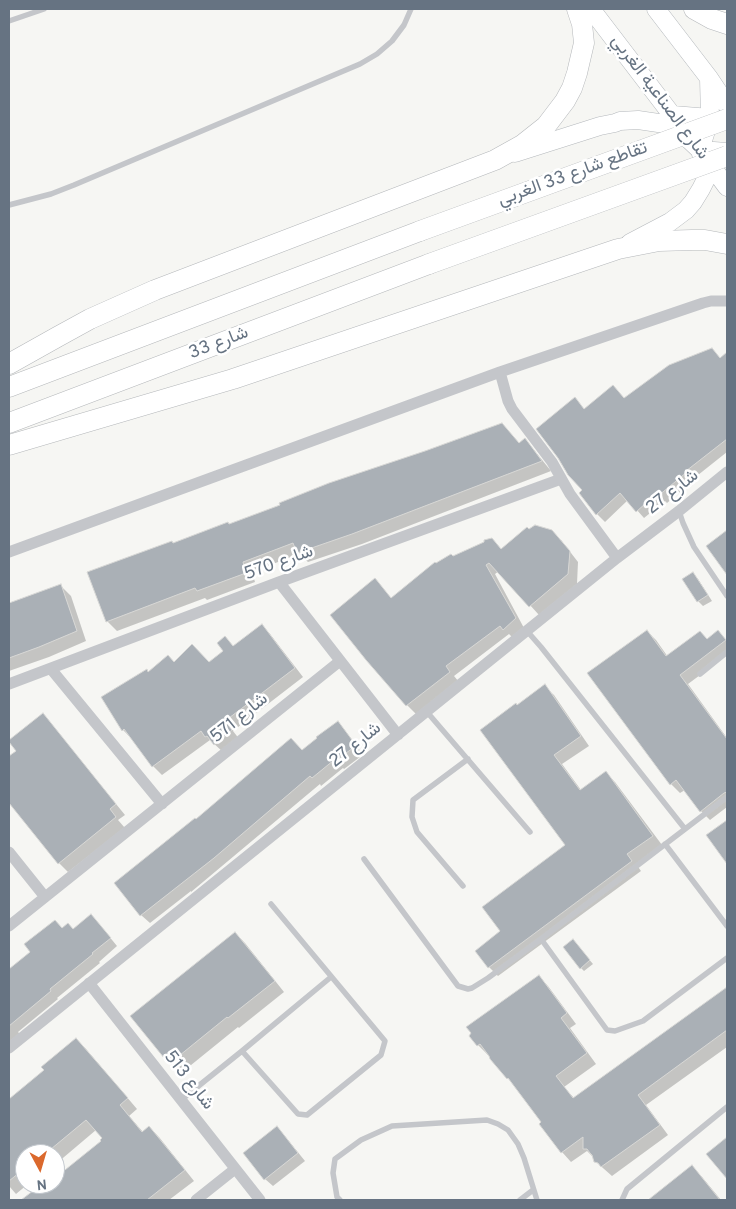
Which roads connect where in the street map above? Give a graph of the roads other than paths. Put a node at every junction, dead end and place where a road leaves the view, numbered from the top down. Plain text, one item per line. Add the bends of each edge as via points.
1 (44, 9) edge
2 (411, 9) edge
3 (578, 9) edge
4 (592, 9) edge
5 (656, 9) edge
6 (694, 9) edge
7 (9, 21) edge
8 (727, 24) edge
9 (709, 78) junction
10 (727, 105) edge
11 (673, 116) junction
12 (719, 119) edge
13 (727, 126) edge
14 (700, 150) junction
15 (727, 152) edge
16 (727, 156) edge
17 (495, 160) junction
18 (727, 187) edge
19 (9, 206) edge
20 (420, 231) joint
21 (727, 244) edge
22 (618, 249) junction
23 (429, 264) joint
24 (727, 301) edge
25 (9, 364) edge
26 (500, 372) junction
27 (9, 387) edge
28 (9, 423) edge
29 (9, 445) edge
30 (727, 472) edge
31 (561, 479) junction
32 (679, 511) junction
33 (9, 552) edge
34 (617, 558) junction
35 (279, 582) junction
36 (727, 596) edge
37 (527, 631) junction
38 (727, 652) edge
39 (340, 661) junction
40 (51, 669) junction
41 (700, 674) dead end
42 (9, 684) edge
43 (427, 712) junction
44 (398, 734) junction
45 (468, 759) junction
46 (727, 797) edge
47 (162, 804) junction
48 (685, 829) junction
49 (530, 832) dead end
50 (665, 844) junction
51 (9, 852) edge
52 (364, 859) dead end
53 (463, 886) dead end
54 (45, 897) junction
55 (271, 904) dead end
56 (9, 926) edge
57 (727, 926) edge
58 (541, 939) junction
59 (727, 958) edge
60 (331, 977) junction
61 (89, 983) junction
62 (9, 1048) edge
63 (242, 1051) junction
64 (181, 1100) junction
65 (727, 1107) edge
66 (235, 1169) junction
67 (533, 1190) junction
68 (196, 1200) edge
69 (260, 1200) edge
70 (340, 1200) edge
71 (520, 1200) edge
72 (537, 1200) edge
73 (622, 1200) edge

1 - 7 lane
2 - 19 lane via 392,41 360,64 74,185
3 - 17 highway via 584,43 577,73 565,101 535,136
4 - 11 main road, شارع الصناعية الغربي
5 - 9 main road
6 - 8 highway
9 - 10 main road
9 - 12 main road
11 - 12 main road
11 - 14 main road, شارع الصناعية الغربي
12 - 13 main road
12 - 14 main road
12 - 20 highway, تقاطع شارع 33 الغربي, bridge
14 - 15 main road
14 - 17 main road via 672,125 638,120 586,130
14 - 18 main road, شارع الصناعية الغربي
14 - 22 main road via 706,179 693,202 670,222
16 - 23 highway, تقاطع شارع 33 الغربي, bridge
17 - 25 highway via 138,297 90,319
20 - 27 highway, شارع 33
21 - 22 highway via 692,240
22 - 29 highway via 233,379
23 - 28 highway, شارع 33
24 - 26 street via 703,303
26 - 31 street via 508,402
26 - 33 street
30 - 32 street, شارع 27
31 - 34 street
31 - 35 street, شارع 570
32 - 34 street, شارع 27
32 - 36 lane via 700,558
34 - 37 street, شارع 27
35 - 39 street
35 - 40 street, شارع 570
37 - 43 street, شارع 27
37 - 48 lane
38 - 41 lane
39 - 44 street
39 - 47 street, شارع 571
40 - 42 street, شارع 570
40 - 47 street
43 - 44 street, شارع 27
43 - 45 lane
44 - 61 street, شارع 27
45 - 49 lane
45 - 53 lane via 413,800 412,817 417,832
46 - 48 lane
47 - 54 street, شارع 571
48 - 50 lane
50 - 57 lane
50 - 58 lane
51 - 54 street
52 - 58 lane via 458,986 468,989 476,986
54 - 56 street, شارع 571
55 - 60 lane
58 - 59 lane via 607,1030 615,1031 643,1021
60 - 63 lane
60 - 63 lane via 385,1041 381,1055 307,1115 298,1114
61 - 62 street, شارع 27
61 - 64 street, شارع 513
63 - 64 lane
64 - 66 street, شارع 513
65 - 73 lane via 628,1189
66 - 68 street
66 - 69 street, شارع 513
67 - 70 lane via 524,1158 508,1130 488,1120 468,1121 392,1126 361,1140 335,1159 333,1173
67 - 71 lane
67 - 72 lane

